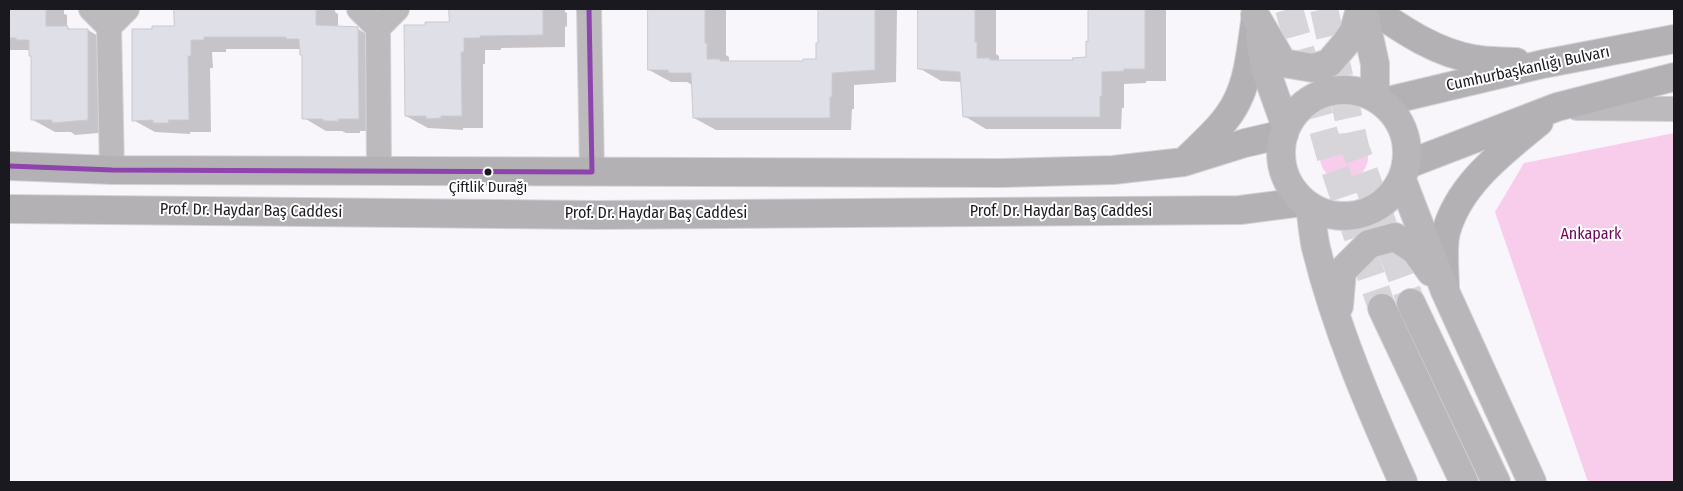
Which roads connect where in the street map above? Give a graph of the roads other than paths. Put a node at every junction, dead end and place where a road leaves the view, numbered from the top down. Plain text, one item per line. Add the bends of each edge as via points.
1 (91, 9) edge
2 (127, 9) edge
3 (359, 9) edge
4 (397, 9) edge
5 (589, 9) edge
6 (1361, 9) edge
7 (1372, 9) edge
8 (1255, 12) edge
9 (109, 27) junction
10 (378, 28) junction
11 (1674, 39) edge
12 (1543, 64) junction
13 (1674, 77) edge
14 (1379, 100) junction
15 (1556, 108) junction
16 (1674, 109) edge
17 (1285, 130) junction
18 (1184, 162) junction
19 (9, 166) edge
20 (112, 170) junction
21 (379, 171) junction
22 (592, 172) junction
23 (1404, 173) junction
24 (1306, 204) junction
25 (9, 209) edge
26 (1445, 291) junction
27 (1411, 303) tunnel mouth
28 (1382, 308) tunnel mouth
29 (1337, 322) junction
30 (1403, 482) edge
31 (1464, 482) edge
32 (1496, 482) edge
33 (1532, 482) edge

1 - 9 street
2 - 9 street
3 - 10 street
4 - 10 street
5 - 22 street
6 - 8 highway via 1346,44 1329,63 1314,68 1283,63
6 - 14 highway via 1375,64
7 - 12 main road via 1440,50 1473,59
8 - 17 highway via 1266,68
8 - 18 main road via 1248,68 1237,101 1220,126
9 - 20 street
10 - 21 street
11 - 12 main road, Cumhurbaşkanlığı Bulvarı
12 - 14 main road, Cumhurbaşkanlığı Bulvarı
13 - 15 main road
14 - 17 highway via 1347,89 1328,91 1311,98 1296,111
14 - 23 highway via 1398,118 1406,137 1408,159
15 - 16 street
15 - 23 main road
15 - 26 main road via 1502,152 1456,207 1445,234
17 - 18 main road
17 - 24 highway via 1281,147 1282,167 1290,186
18 - 22 main road via 1113,170 1002,173
19 - 20 main road
20 - 21 main road
21 - 22 main road
23 - 24 highway via 1391,196 1358,216 1338,217 1319,212
23 - 26 highway
24 - 25 main road, Prof. Dr. Haydar Baş Caddesi via 1240,210 596,215
24 - 29 highway
26 - 29 highway via 1415,250 1395,237 1369,244 1342,271
26 - 33 highway
27 - 32 highway
28 - 31 highway
29 - 30 highway

